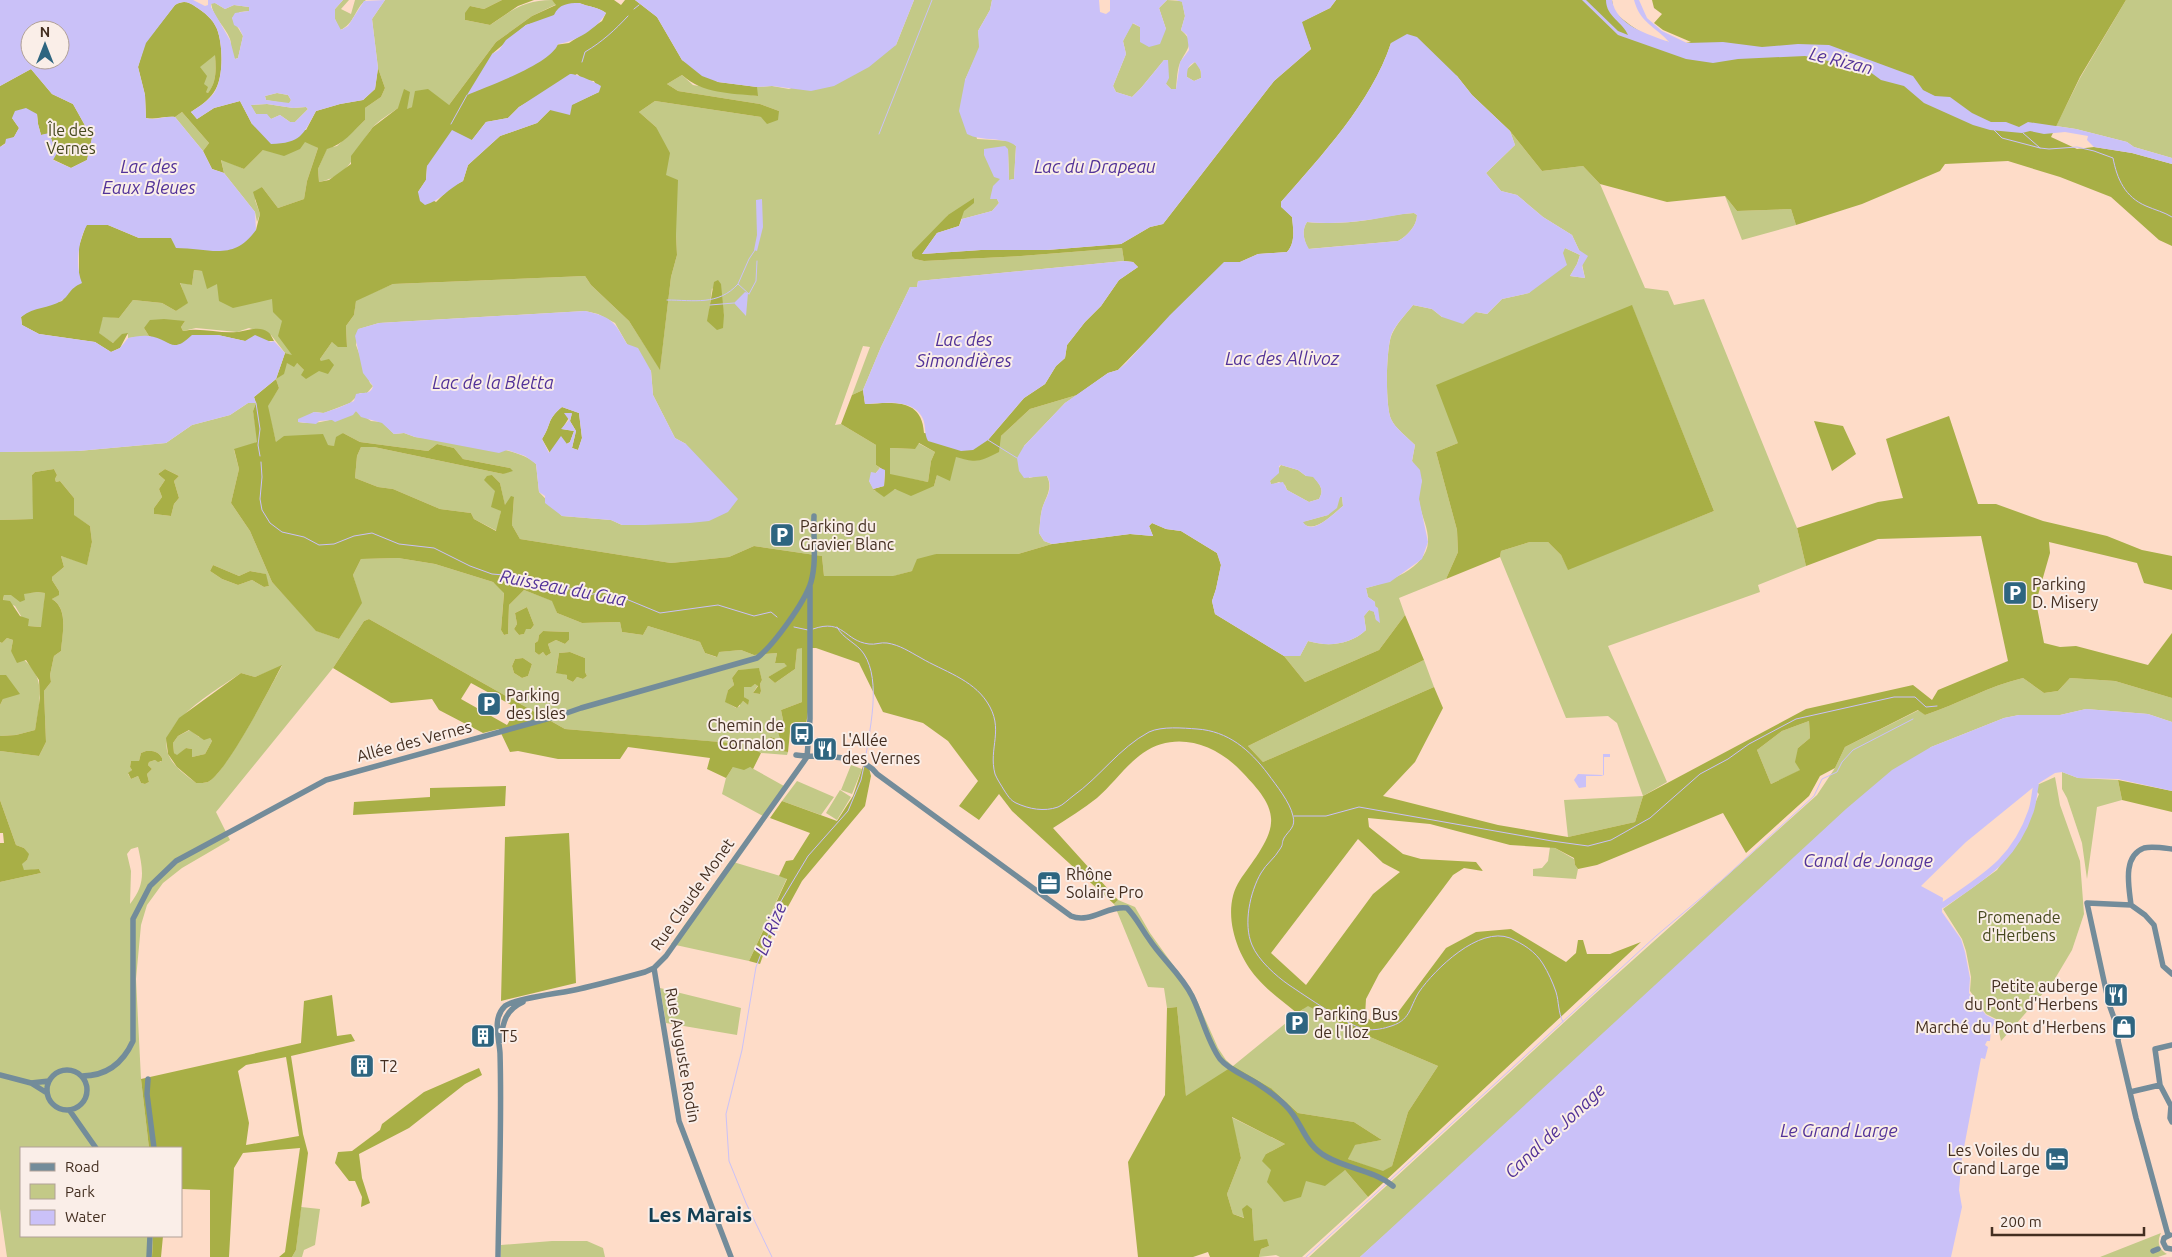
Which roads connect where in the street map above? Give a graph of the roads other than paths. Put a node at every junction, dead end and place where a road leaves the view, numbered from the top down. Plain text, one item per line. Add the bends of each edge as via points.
1 (814, 516) dead end
2 (810, 584) junction
3 (796, 755) dead end
4 (807, 756) junction
5 (2172, 849) edge
6 (2131, 905) junction
7 (654, 968) junction
8 (2172, 974) edge
9 (2172, 1045) edge
10 (0, 1075) edge
11 (82, 1076) junction
12 (96, 1076) junction
13 (148, 1079) dead end
14 (49, 1081) junction
15 (31, 1083) junction
16 (2160, 1085) junction
17 (88, 1088) junction
18 (2130, 1092) junction
19 (47, 1093) junction
20 (78, 1108) junction
21 (70, 1111) junction
22 (2172, 1122) edge
23 (78, 1123) junction
24 (95, 1147) edge
25 (154, 1147) edge
26 (1392, 1186) dead end
27 (2170, 1235) edge
28 (150, 1237) edge
29 (2172, 1249) edge
30 (148, 1257) edge
31 (498, 1257) edge
32 (731, 1257) edge

1 - 2 street, Allée des Vernes
2 - 4 street
2 - 12 street, Allée des Vernes via 766,652 757,658 326,780 176,861 150,886 132,919 134,1039 128,1052 112,1069
3 - 4 street
4 - 7 street, Rue Claude Monet via 666,956
4 - 26 street via 844,758 869,765 1078,919 1117,906 1128,908 1192,995 1221,1060 1287,1106 1314,1149 1327,1158 1385,1180
5 - 6 street via 2143,848 2133,857 2129,864
6 - 8 street via 2154,925 2163,966
6 - 18 street via 2087,903 2109,1004 2119,1032 2118,1041
7 - 31 street, Rue Claude Monet via 610,982 533,998 508,1012 499,1048
7 - 32 street, Rue Auguste Rodin via 679,1121
9 - 16 street via 2155,1049
10 - 15 street
11 - 12 street
11 - 14 street via 64,1070
11 - 17 street
12 - 17 street, Allée des Vernes
13 - 25 street
14 - 15 street
14 - 19 street
15 - 19 street
16 - 18 street
16 - 22 street via 2171,1106
17 - 20 street via 86,1099
18 - 27 street
19 - 21 street via 57,1108
20 - 21 street
20 - 23 street
21 - 23 street
23 - 24 street
27 - 29 street via 2164,1238 2163,1244
28 - 30 street

